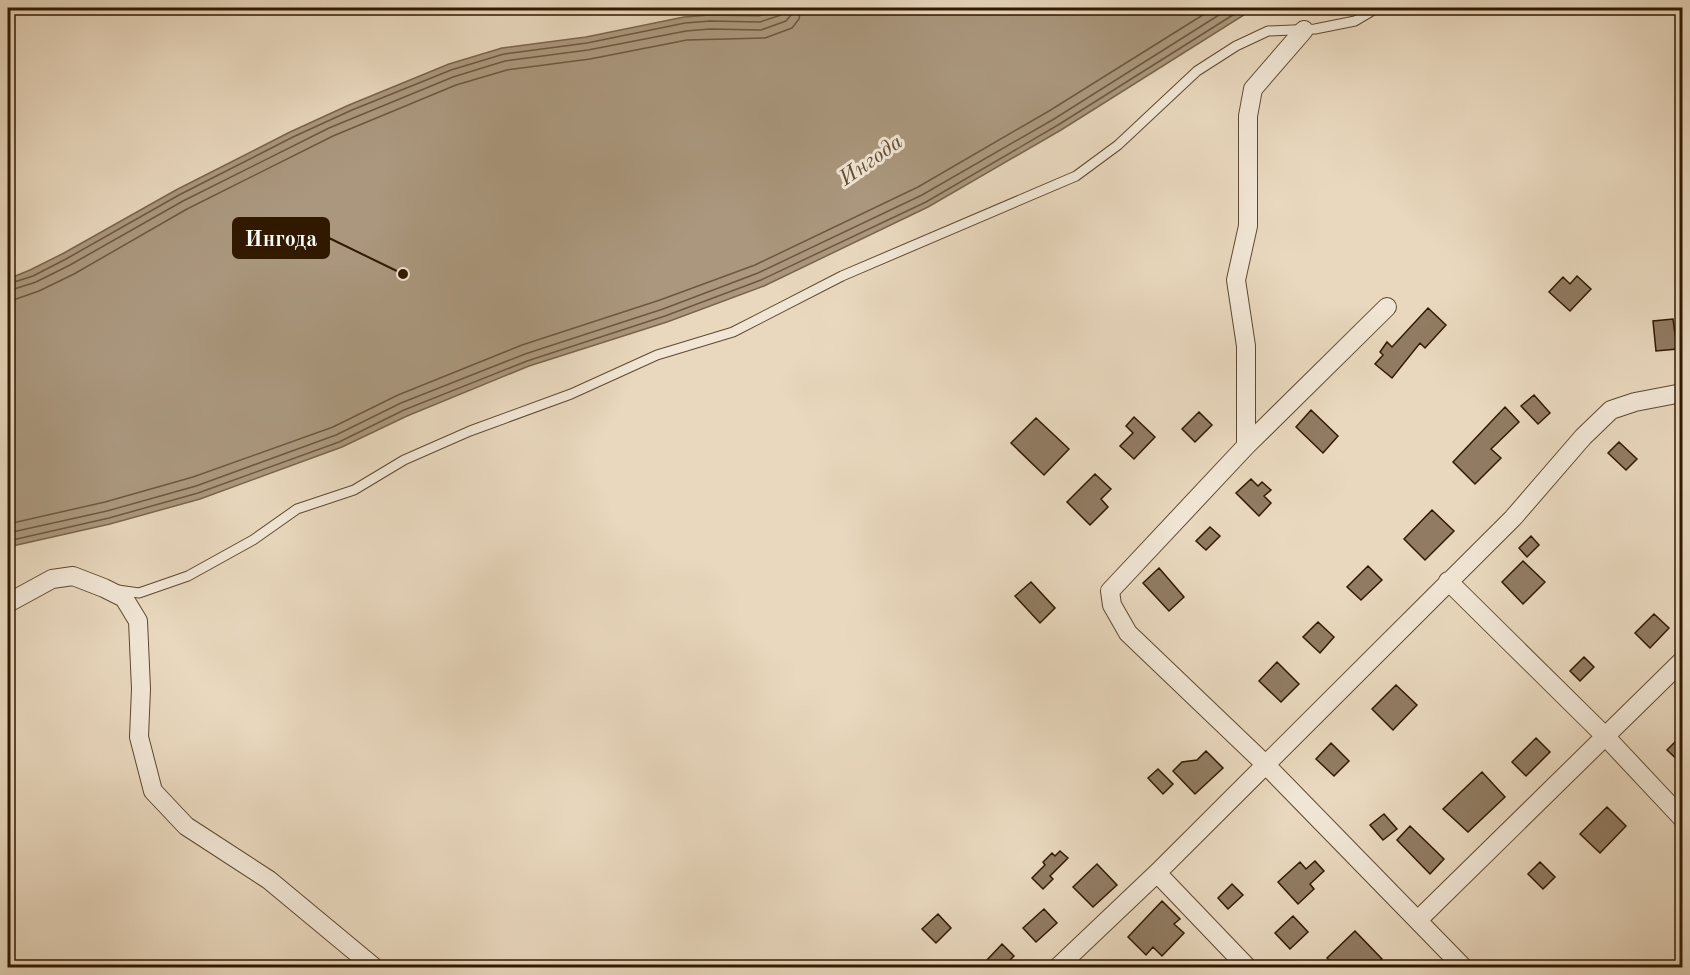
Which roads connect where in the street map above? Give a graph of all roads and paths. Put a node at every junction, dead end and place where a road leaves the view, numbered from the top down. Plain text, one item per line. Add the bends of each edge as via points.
1 (1377, 8) edge
2 (1304, 30) junction
3 (1387, 307) dead end
4 (1683, 393) edge
5 (1246, 446) junction
6 (1448, 581) junction
7 (104, 588) junction
8 (8, 603) edge
9 (1683, 661) edge
10 (1605, 736) junction
11 (1265, 764) junction
12 (1683, 819) edge
13 (1157, 873) junction
14 (1418, 920) junction
15 (375, 968) edge
16 (1057, 968) edge
17 (1248, 968) edge
18 (1464, 968) edge

1 - 2 lane via 1355,21
2 - 5 street via 1253,89 1248,116 1248,226 1236,280 1246,346
2 - 7 lane via 1268,31 1197,70 1118,145 1076,176 842,276 733,332 657,355 572,394 404,460 354,490 297,509 253,540 188,576 139,592
3 - 5 street
4 - 6 street via 1611,410 1514,518
5 - 11 street via 1110,591 1112,605 1128,633
6 - 10 street
6 - 11 street
7 - 8 street via 73,576 52,579
7 - 15 street via 124,598 138,621 139,737 153,791 186,826 270,880
9 - 10 street
10 - 12 street
10 - 14 street
11 - 13 street
11 - 14 street
13 - 16 street
13 - 17 street
14 - 18 street

